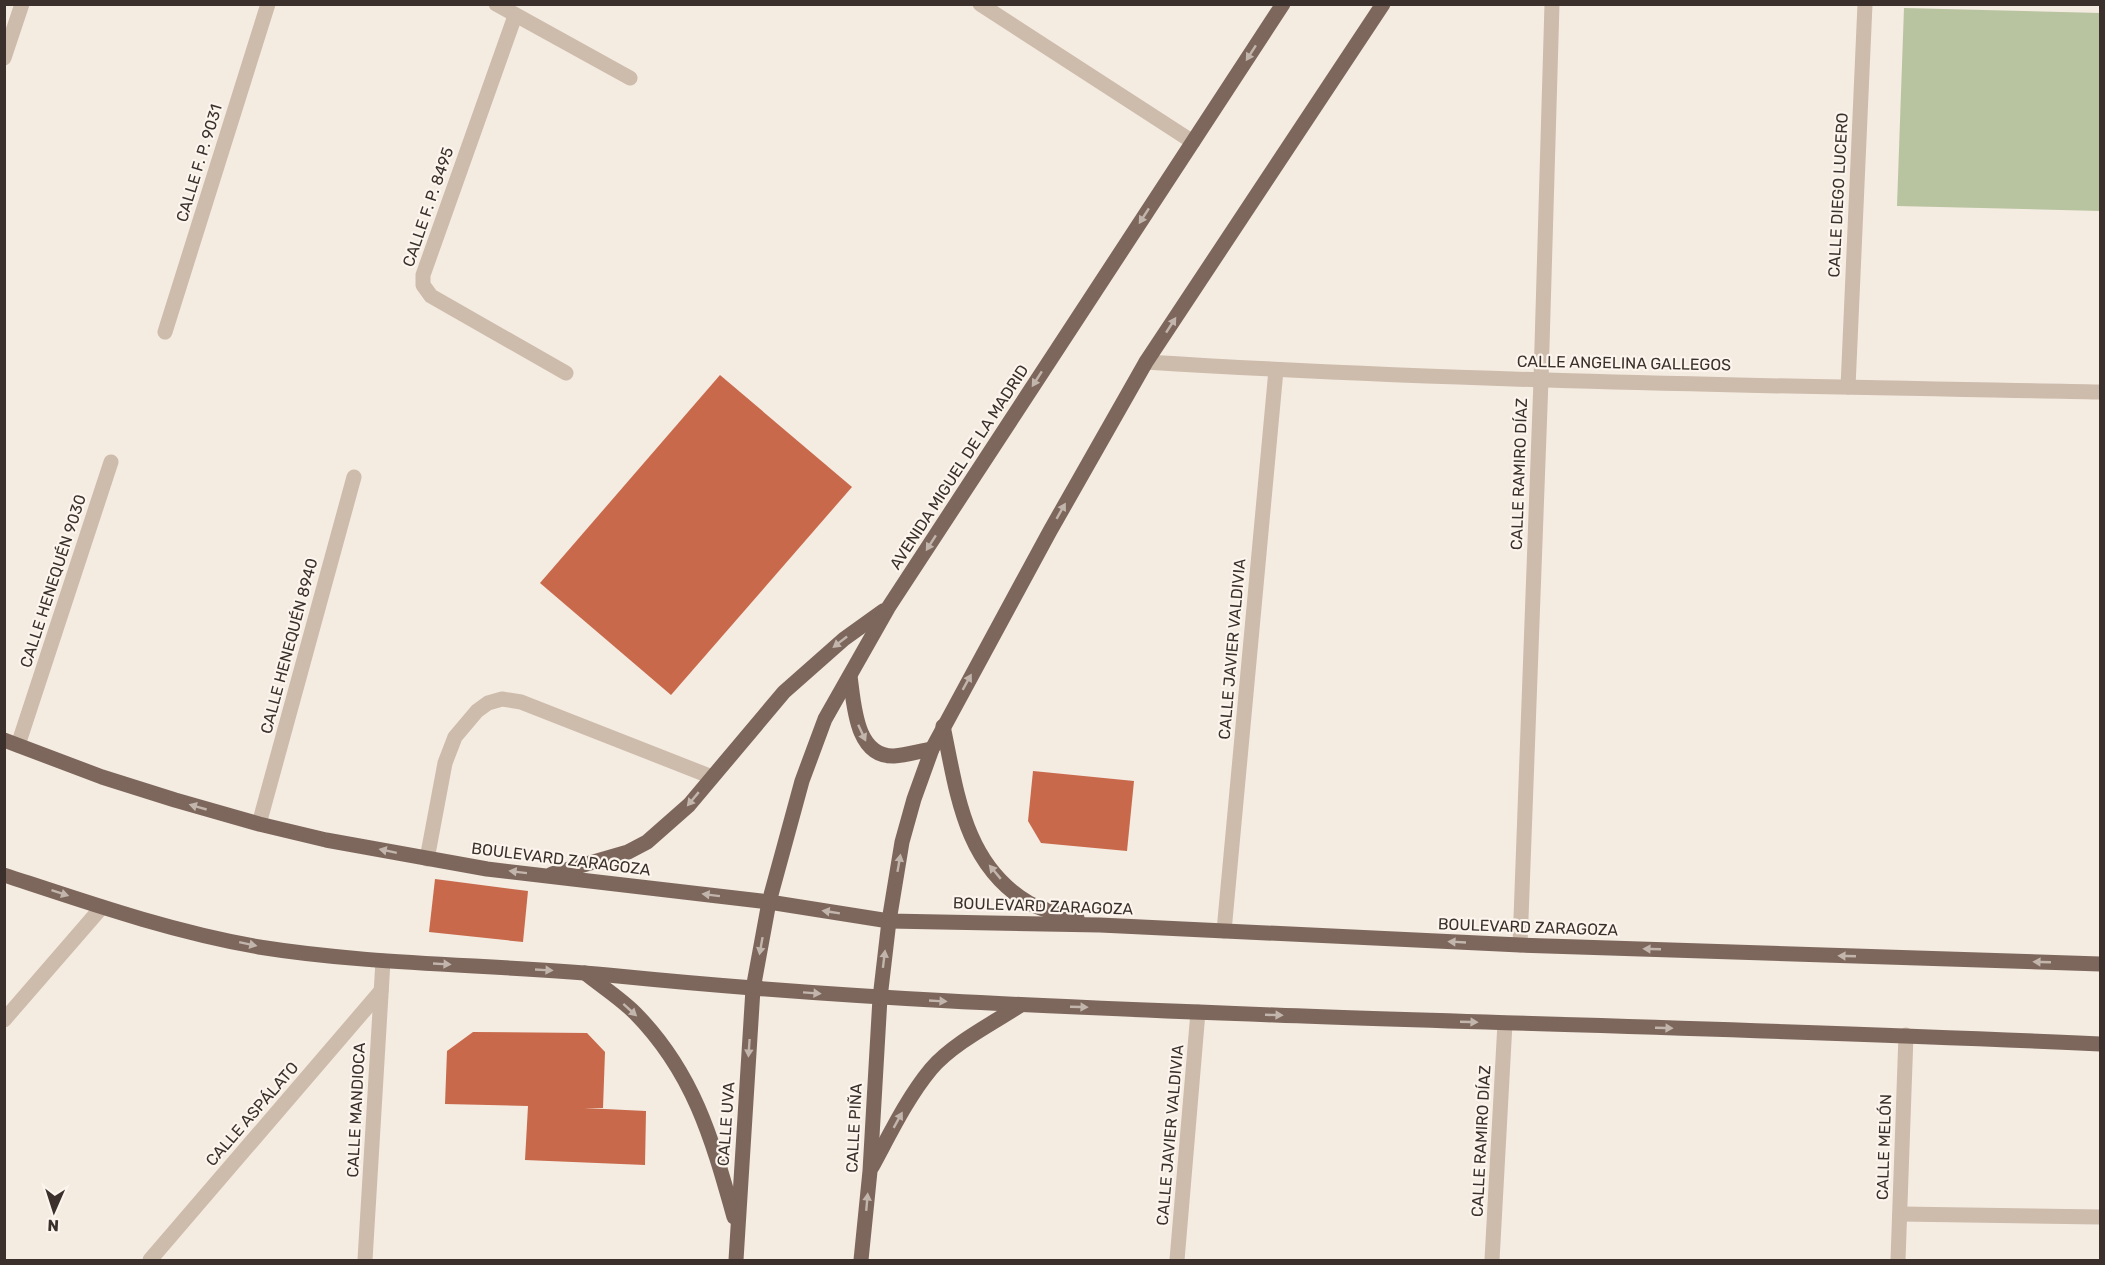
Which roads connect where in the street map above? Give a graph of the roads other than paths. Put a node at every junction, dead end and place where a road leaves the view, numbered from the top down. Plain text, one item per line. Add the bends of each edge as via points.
1 (22, 4) edge
2 (268, 4) edge
3 (496, 4) edge
4 (980, 4) edge
5 (1283, 4) edge
6 (1383, 4) edge
7 (1552, 4) edge
8 (1865, 4) edge
9 (515, 16) junction
10 (4, 58) edge
11 (630, 78) dead end
12 (1193, 141) junction
13 (165, 332) dead end
14 (1146, 362) junction
15 (1276, 370) junction
16 (566, 373) dead end
17 (1541, 380) junction
18 (1848, 387) junction
19 (2100, 392) edge
20 (111, 462) dead end
21 (354, 477) dead end
22 (888, 608) junction
23 (850, 676) junction
24 (943, 726) junction
25 (11, 743) edge
26 (932, 749) junction
27 (712, 777) junction
28 (259, 825) junction
29 (427, 859) junction
30 (4, 875) edge
31 (546, 876) junction
32 (769, 902) junction
33 (102, 907) junction
34 (889, 921) junction
35 (1101, 925) junction
36 (1224, 931) junction
37 (1520, 945) junction
38 (383, 961) junction
39 (2100, 964) edge
40 (585, 973) junction
41 (753, 989) junction
42 (381, 992) junction
43 (879, 998) junction
44 (1021, 1005) junction
45 (1198, 1012) junction
46 (4, 1020) edge
47 (1505, 1023) junction
48 (1906, 1035) junction
49 (2100, 1044) edge
50 (870, 1171) junction
51 (1900, 1214) junction
52 (2100, 1217) edge
53 (736, 1227) junction
54 (150, 1260) edge
55 (365, 1260) edge
56 (736, 1260) edge
57 (861, 1260) edge
58 (1178, 1260) edge
59 (1492, 1260) edge
60 (1898, 1260) edge

1 - 10 street
2 - 13 street, CALLE F. P. 9031
3 - 9 street
4 - 12 street
5 -> 12 main road, AVENIDA MIGUEL DE LA MADRID
14 -> 6 main road
7 - 17 street, CALLE RAMIRO DÍAZ
8 - 18 street, CALLE DIEGO LUCERO
9 - 11 street
9 - 16 street, CALLE F. P. 8495 via 423,275 423,285 431,296
12 -> 22 main road, AVENIDA MIGUEL DE LA MADRID
14 - 15 street, CALLE ANGELINA GALLEGOS
24 -> 14 main road
15 - 17 street, CALLE ANGELINA GALLEGOS
15 - 36 street, CALLE JAVIER VALDIVIA
17 - 18 street, CALLE ANGELINA GALLEGOS
17 - 37 street, CALLE RAMIRO DÍAZ
18 - 19 street, CALLE ANGELINA GALLEGOS
20 - 25 street, CALLE HENEQUÉN 9030
21 - 28 street, CALLE HENEQUÉN 8940
22 - 23 main road, AVENIDA MIGUEL DE LA MADRID
22 -> 27 main road via 837,645 784,692
23 -> 26 main road via 858,722 868,745 894,756
23 - 32 main road, AVENIDA MIGUEL DE LA MADRID via 813,748
24 - 26 main road
35 -> 24 main road via 1029,903 1008,888 993,870 975,847 962,815
28 -> 25 main road, BOULEVARD ZARAGOZA via 102,777
34 -> 26 main road via 902,842
27 - 29 street via 521,702 502,699 488,703 455,737 445,763
27 -> 31 main road via 689,805 647,842 628,852
29 -> 28 main road, BOULEVARD ZARAGOZA
31 -> 29 main road, BOULEVARD ZARAGOZA
30 -> 33 main road
32 -> 31 main road, BOULEVARD ZARAGOZA
34 -> 32 main road, BOULEVARD ZARAGOZA
32 -> 41 main road, AVENIDA MIGUEL DE LA MADRID
33 -> 38 main road via 162,926 259,947
33 - 46 street
34 - 35 main road, BOULEVARD ZARAGOZA
43 -> 34 main road
35 - 36 main road, BOULEVARD ZARAGOZA
37 -> 36 main road, BOULEVARD ZARAGOZA
39 -> 37 main road, BOULEVARD ZARAGOZA
38 -> 40 main road
38 - 42 street, CALLE MANDIOCA
40 - 41 main road
40 -> 53 main road via 634,1013 663,1045 691,1089 711,1137
41 -> 43 main road
41 -> 53 main road, CALLE UVA
42 - 54 street, CALLE ASPÁLATO
42 - 55 street, CALLE MANDIOCA
43 -> 44 main road
43 - 50 main road, CALLE PIÑA
44 -> 45 main road
50 -> 44 main road via 906,1105 932,1068 966,1040
45 -> 47 main road
45 - 58 street, CALLE JAVIER VALDIVIA
47 -> 48 main road
47 - 59 street, CALLE RAMIRO DÍAZ
48 - 49 main road
48 - 51 street, CALLE MELÓN
57 -> 50 main road, CALLE PIÑA
51 - 52 street
51 - 60 street, CALLE MELÓN
53 - 56 main road, CALLE UVA

